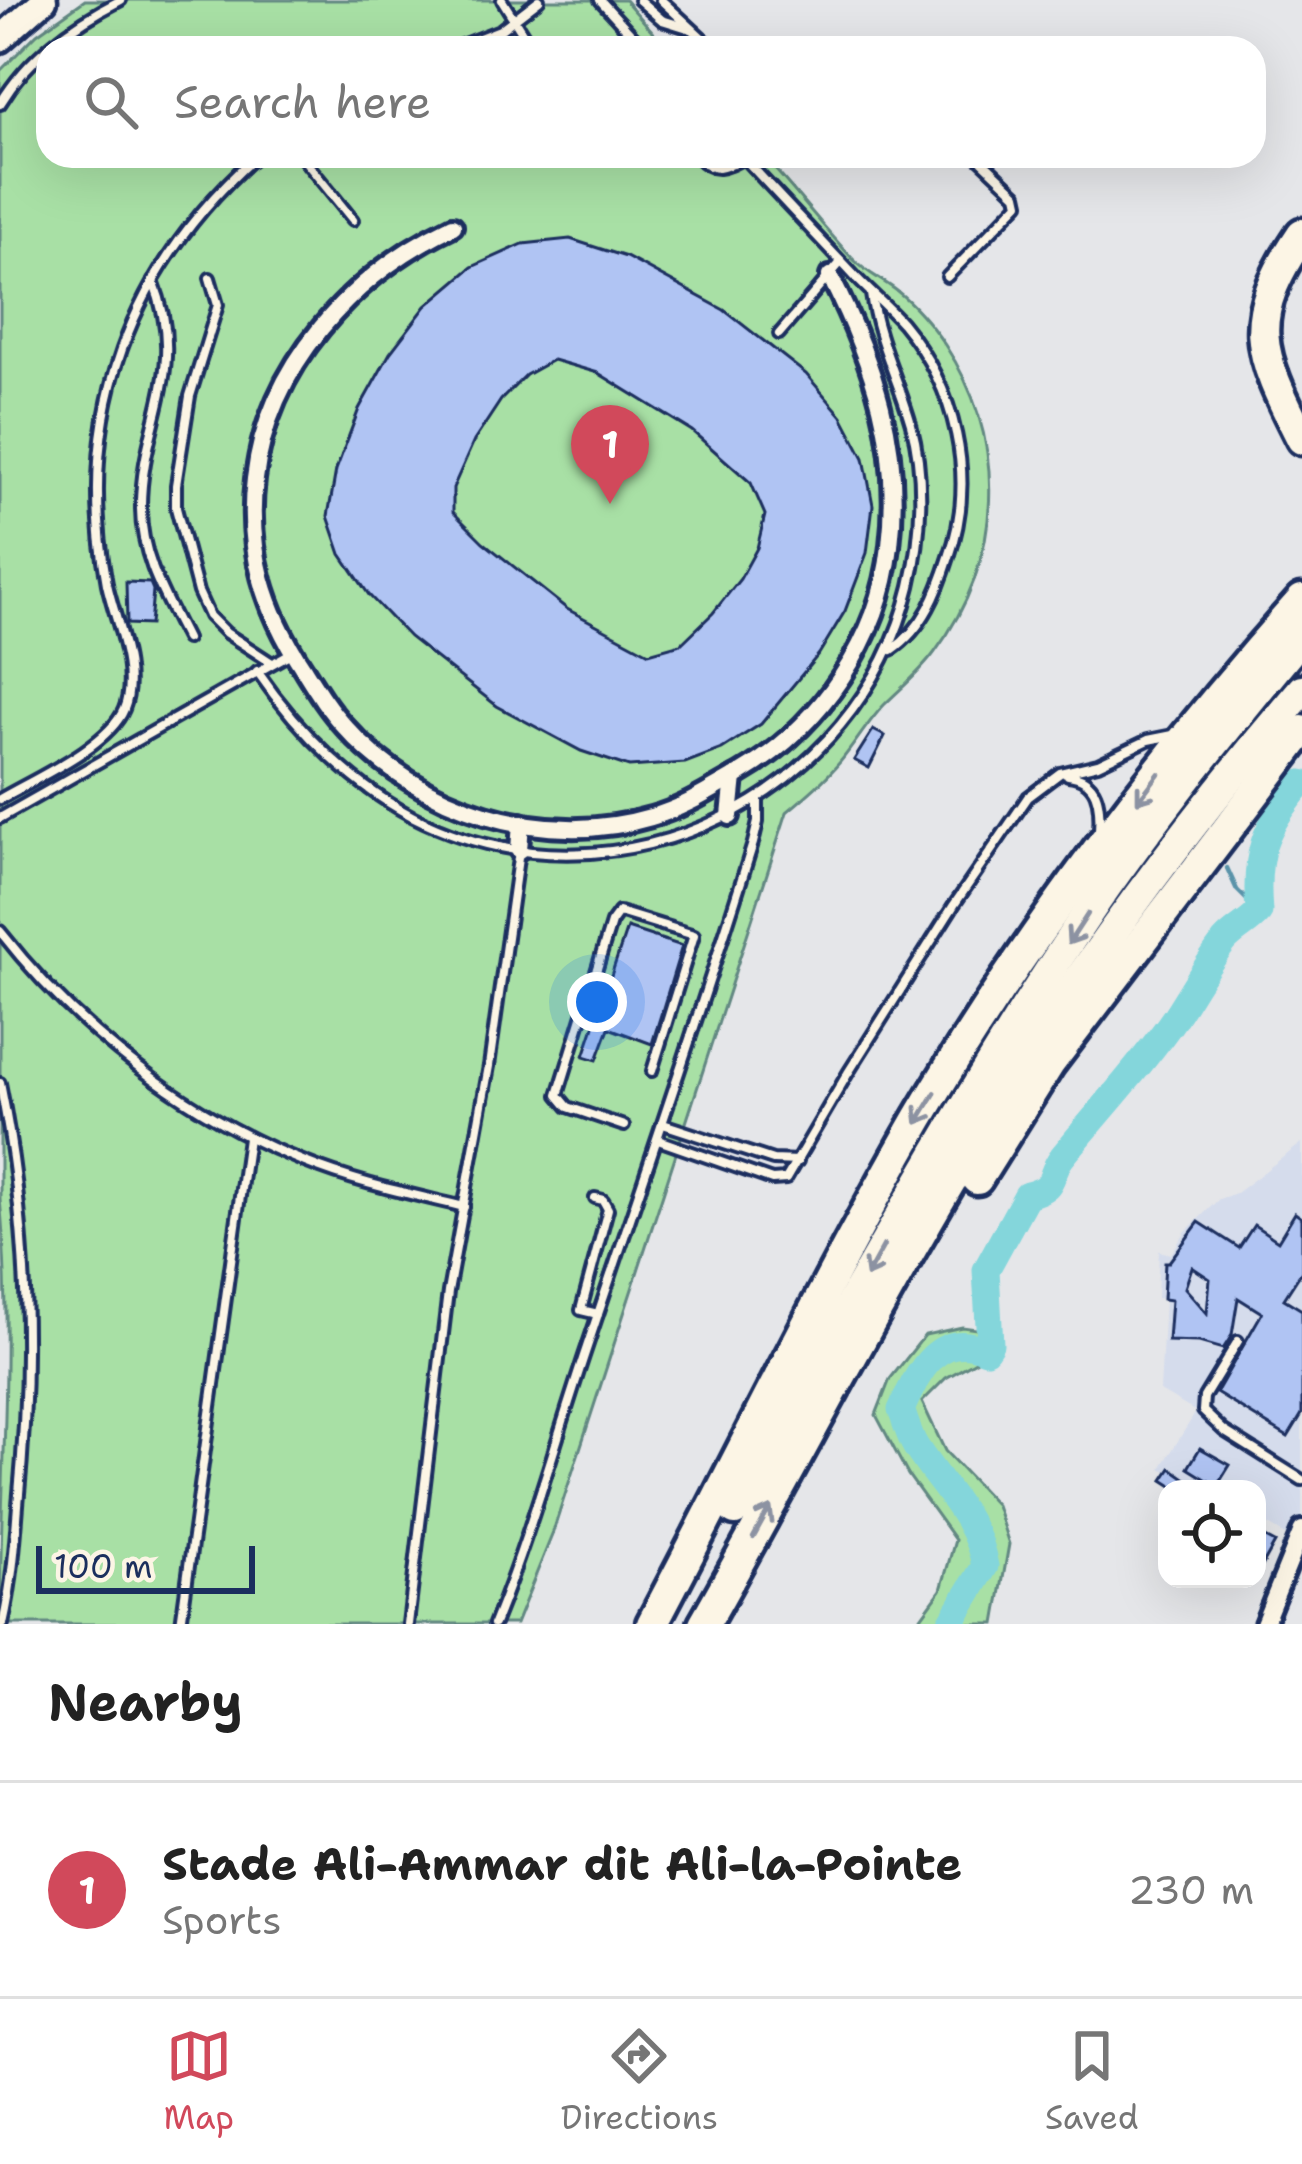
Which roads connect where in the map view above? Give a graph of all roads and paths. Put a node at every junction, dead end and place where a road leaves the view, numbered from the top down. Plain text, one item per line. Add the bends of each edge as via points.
1 (19, 0) edge
2 (44, 0) edge
3 (121, 0) edge
4 (502, 0) edge
5 (538, 0) edge
6 (600, 0) edge
7 (639, 0) edge
8 (662, 0) edge
9 (0, 16) edge
10 (514, 21) junction
11 (693, 29) junction
12 (62, 36) edge
13 (486, 36) edge
14 (524, 36) edge
15 (631, 36) edge
16 (700, 36) edge
17 (0, 39) edge
18 (36, 61) edge
19 (0, 104) edge
20 (244, 168) edge
21 (311, 168) edge
22 (752, 168) edge
23 (990, 168) edge
24 (353, 220) dead end
25 (453, 226) dead end
26 (1302, 234) edge
27 (1302, 264) edge
28 (836, 269) junction
29 (947, 277) dead end
30 (210, 278) dead end
31 (152, 280) junction
32 (872, 294) junction
33 (779, 334) dead end
34 (1302, 397) edge
35 (1302, 439) edge
36 (1302, 573) edge
37 (1302, 600) edge
38 (1302, 636) edge
39 (185, 640) dead end
40 (890, 651) junction
41 (292, 652) junction
42 (272, 663) junction
43 (257, 671) junction
44 (1302, 690) edge
45 (1302, 731) edge
46 (1188, 734) junction
47 (734, 777) junction
48 (1043, 782) junction
49 (0, 800) edge
50 (758, 800) junction
51 (730, 816) junction
52 (0, 818) edge
53 (521, 823) junction
54 (519, 850) junction
55 (1096, 857) junction
56 (0, 931) edge
57 (652, 1071) dead end
58 (0, 1083) edge
59 (663, 1124) junction
60 (624, 1126) dead end
61 (248, 1137) junction
62 (658, 1140) junction
63 (800, 1161) junction
64 (595, 1198) dead end
65 (464, 1207) junction
66 (598, 1314) junction
67 (1238, 1341) dead end
68 (834, 1394) junction
69 (1302, 1480) edge
70 (1302, 1530) edge
71 (3, 1624) edge
72 (181, 1624) edge
73 (407, 1624) edge
74 (494, 1624) edge
75 (652, 1624) edge
76 (670, 1624) edge
77 (704, 1624) edge
78 (1264, 1624) edge

1 - 9 main road
2 - 17 main road
3 - 12 lane
4 - 10 lane
5 - 10 lane
6 - 15 lane
7 - 11 lane via 662,20
8 - 11 lane
10 - 13 lane
10 - 14 lane
11 - 16 lane
18 - 19 lane
20 - 31 lane
21 - 24 lane
22 - 28 lane
23 - 29 lane via 1019,203
25 - 41 street via 379,270 337,309 287,379 260,448 254,546 265,595
26 - 35 highway via 1263,311 1277,389
27 - 34 highway via 1288,289 1281,339
28 - 32 lane
28 - 33 lane
28 - 47 street via 886,426 886,570 872,618 837,684 788,739
30 - 42 lane via 218,305 190,396 176,508 209,616
31 - 39 lane via 167,368 144,473 142,524 152,570
31 - 49 lane via 115,366 98,465 103,560 127,702 98,740
32 - 40 lane via 919,465 916,555
32 - 40 lane via 925,356 950,404 960,449 955,542 920,622
36 - 46 highway
37 - 46 highway
38 -> 76 highway via 1177,791 1015,1024
40 - 50 lane via 832,737
41 - 42 lane
41 - 53 street via 330,710 380,761 437,796
42 - 43 lane
43 - 52 lane
43 - 54 lane via 315,741 383,799 445,831
44 - 68 highway via 1072,989 961,1166
45 - 68 highway via 1049,1064
46 - 48 lane via 1148,740
46 -> 55 highway
47 - 51 street
47 - 53 street via 632,822
48 - 55 lane via 1069,775 1092,784 1100,820
48 - 63 lane via 954,905
50 - 51 lane
50 - 59 lane via 753,844
51 - 54 lane via 644,844
53 - 54 street
54 - 65 lane
55 -> 75 highway via 919,1119
56 - 61 lane via 109,1043
57 - 60 lane via 694,935 619,911 558,1095 568,1107
58 - 71 lane via 29,1317
59 - 62 lane
59 - 63 lane via 773,1160
61 - 65 lane via 343,1175
61 - 72 lane
62 - 63 lane via 779,1181
62 - 66 lane
64 - 66 lane via 608,1208 581,1310
65 - 73 lane
66 - 74 lane
67 - 69 lane via 1202,1411
77 -> 68 highway
70 - 78 street

